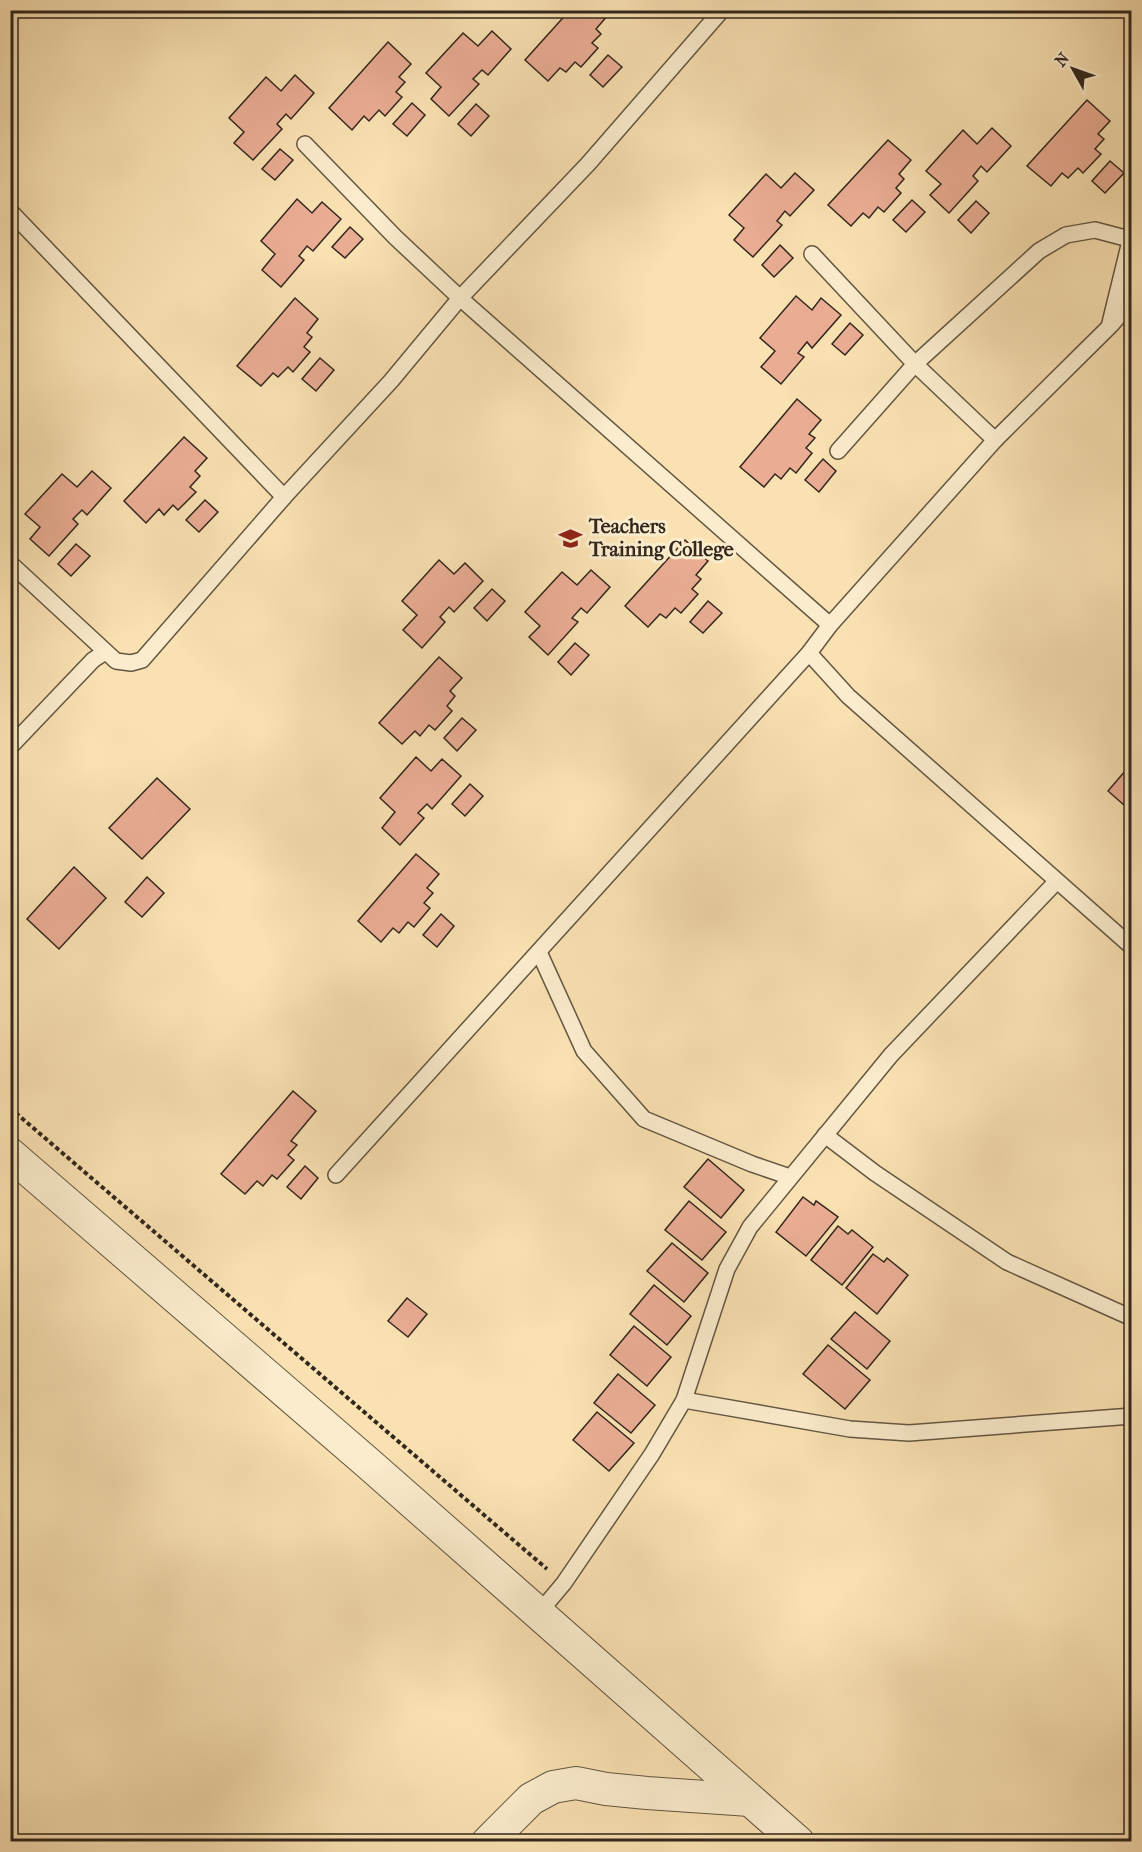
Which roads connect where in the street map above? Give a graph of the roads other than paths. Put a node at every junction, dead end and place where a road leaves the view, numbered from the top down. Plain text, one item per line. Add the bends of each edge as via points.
1 (722, 10) edge
2 (304, 144) dead end
3 (10, 211) edge
4 (1130, 236) edge
5 (812, 254) dead end
6 (460, 298) junction
7 (1131, 301) edge
8 (1109, 327) junction
9 (915, 364) junction
10 (995, 440) junction
11 (838, 451) dead end
12 (284, 497) junction
13 (10, 563) edge
14 (830, 625) junction
15 (105, 652) junction
16 (809, 653) junction
17 (10, 747) edge
18 (1056, 882) junction
19 (1131, 947) edge
20 (539, 952) junction
21 (825, 1135) junction
22 (10, 1154) edge
23 (336, 1175) dead end
24 (790, 1177) junction
25 (1131, 1318) edge
26 (684, 1400) junction
27 (1131, 1416) edge
28 (538, 1614) junction
29 (750, 1800) junction
30 (488, 1842) edge
31 (798, 1842) edge

1 - 6 lane via 588,164
2 - 6 lane
3 - 12 lane
4 - 8 lane
4 - 9 lane via 1095,230 1066,235 1039,251
5 - 9 lane
6 - 12 lane via 392,381
6 - 14 lane
7 - 8 lane
8 - 10 lane
9 - 10 lane
9 - 11 lane
10 - 14 lane
12 - 15 lane via 142,660 116,661
13 - 15 lane
14 - 16 lane
15 - 17 lane
16 - 18 lane via 848,696
16 - 20 lane
18 - 19 lane
18 - 21 lane via 891,1054
20 - 23 lane
20 - 24 lane via 584,1051 644,1119
21 - 24 lane
21 - 25 lane via 1007,1262
22 - 28 street
24 - 26 lane via 750,1227 727,1269
26 - 27 lane via 850,1429 909,1433
26 - 28 lane via 564,1583
28 - 29 street
29 - 30 street via 606,1789 576,1783 553,1787 531,1799
29 - 31 street

